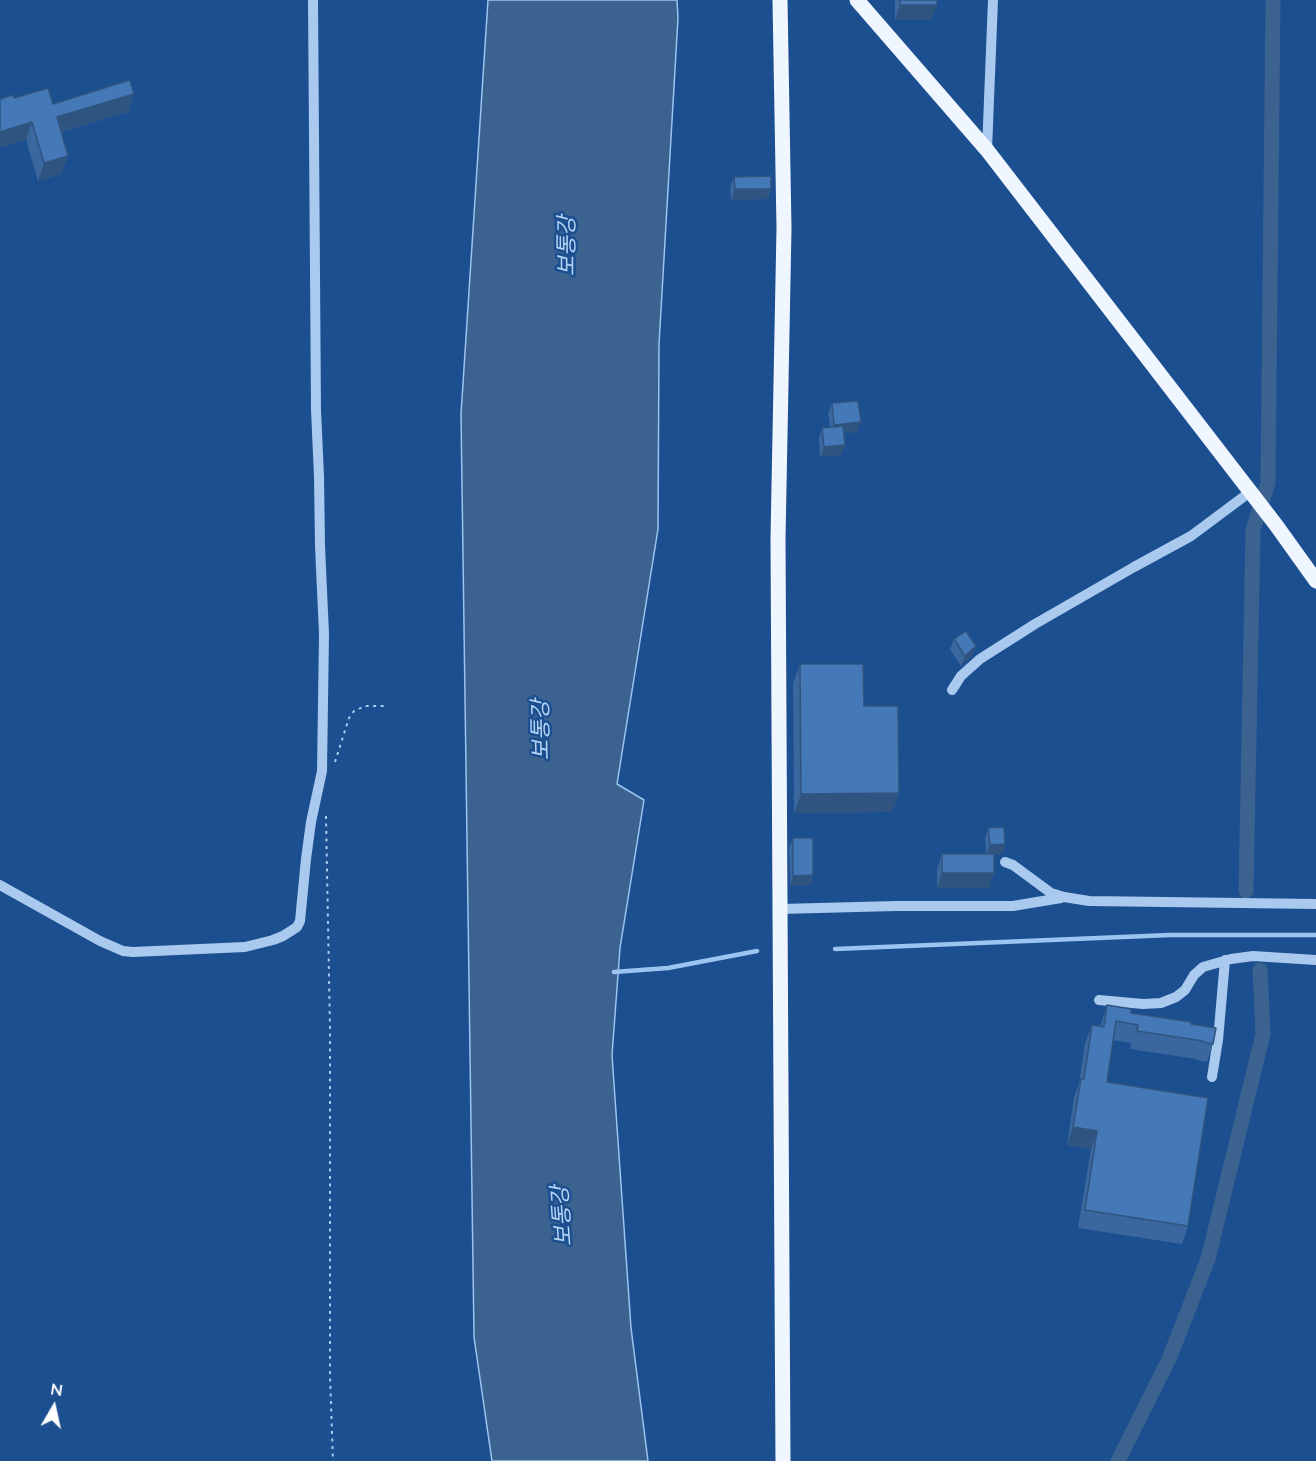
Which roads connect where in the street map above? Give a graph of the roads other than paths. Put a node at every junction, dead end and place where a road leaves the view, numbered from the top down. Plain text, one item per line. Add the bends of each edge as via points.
1 (313, 0) edge
2 (780, 0) edge
3 (857, 0) edge
4 (993, 0) edge
5 (987, 150) junction
6 (1250, 492) junction
7 (1316, 581) edge
8 (952, 690) dead end
9 (1005, 862) dead end
10 (0, 885) edge
11 (1064, 897) junction
12 (1316, 904) edge
13 (780, 909) junction
14 (1225, 960) junction
15 (1316, 960) edge
16 (1098, 1000) dead end
17 (1212, 1077) dead end
18 (783, 1461) edge

1 - 10 street via 316,410 324,634 322,771 307,850 300,921 283,936 245,947 123,951
2 - 13 main road via 784,228 778,538
3 - 5 main road
4 - 5 street
5 - 6 main road
6 - 7 main road
6 - 8 street via 1191,536 980,658
9 - 11 street via 1051,893
11 - 12 street via 1089,901
11 - 13 street via 1013,906
13 - 18 main road
14 - 15 street via 1252,956
14 - 16 street via 1203,967 1185,990 1161,1003
14 - 17 street

